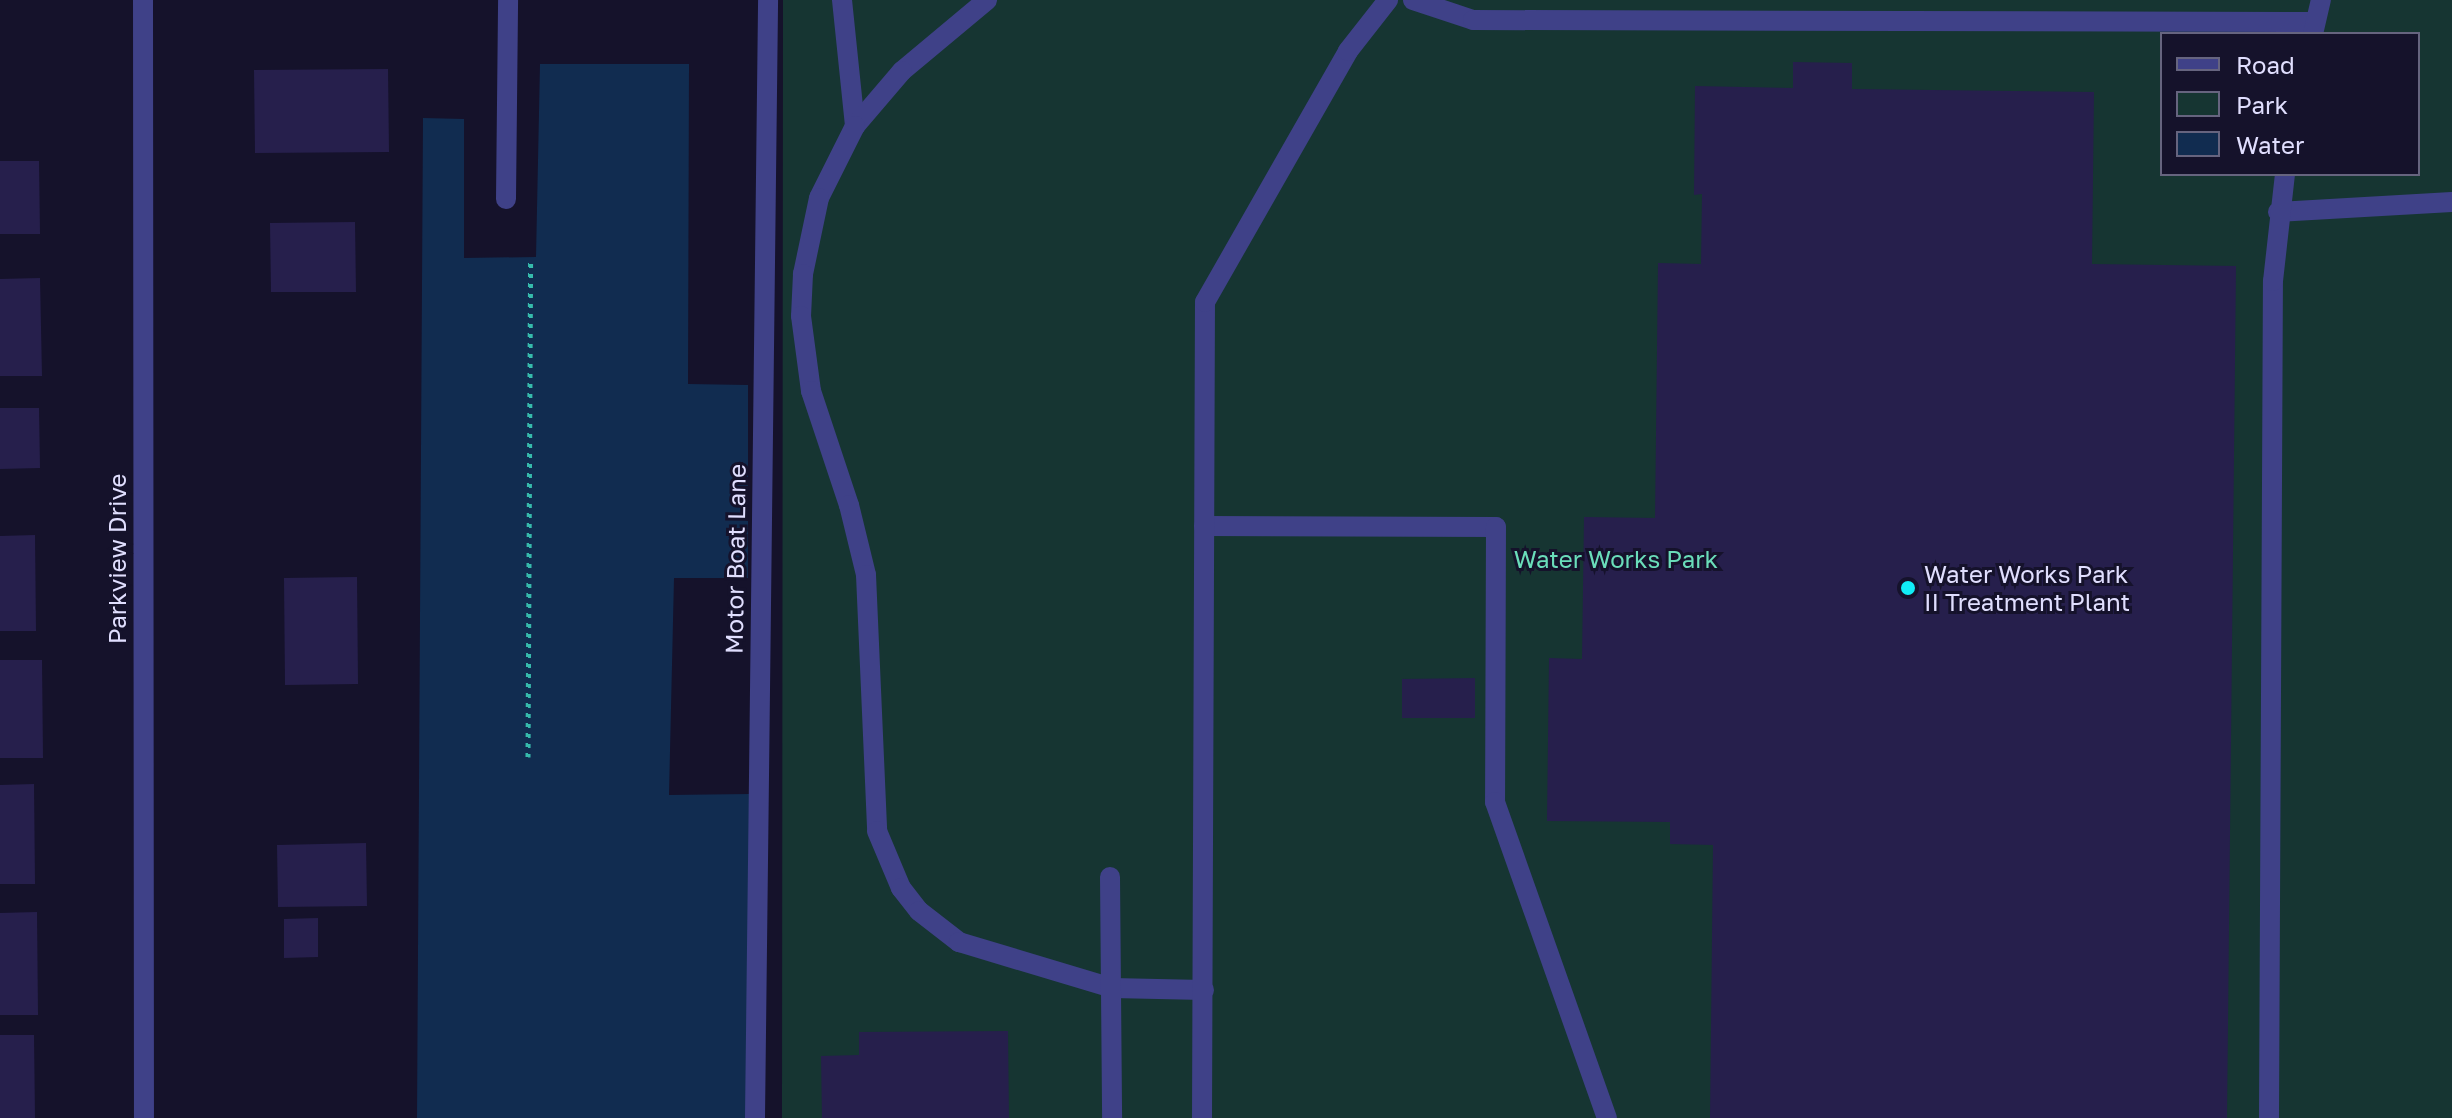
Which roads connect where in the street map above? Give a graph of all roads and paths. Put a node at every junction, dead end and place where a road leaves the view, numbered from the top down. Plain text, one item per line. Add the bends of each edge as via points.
1 (143, 0) edge
2 (508, 0) edge
3 (768, 0) edge
4 (842, 0) edge
5 (987, 0) edge
6 (1388, 0) edge
7 (1413, 0) edge
8 (2321, 0) edge
9 (2314, 28) edge
10 (855, 126) junction
11 (2285, 176) edge
12 (506, 199) dead end
13 (2452, 202) edge
14 (2278, 212) junction
15 (531, 258) dead end
16 (1204, 526) junction
17 (528, 757) dead end
18 (1110, 877) dead end
19 (1112, 988) junction
20 (1204, 990) junction
21 (144, 1118) edge
22 (755, 1118) edge
23 (1112, 1118) edge
24 (1202, 1118) edge
25 (1607, 1118) edge
26 (2269, 1118) edge

1 - 21 street, Parkview Drive
2 - 12 street
3 - 22 street, Motor Boat Lane
4 - 10 street
5 - 10 street via 902,71
6 - 16 street via 1348,51 1205,302
7 - 9 street via 1473,20
8 - 9 street
10 - 19 street via 819,198 807,249 801,316 811,391 866,575 873,804 886,862 919,911 959,942
11 - 14 street
13 - 14 street
14 - 26 street
15 - 17 path
16 - 20 street
16 - 25 street via 1496,527 1495,802
18 - 19 street
19 - 20 street
19 - 23 street
20 - 24 street

